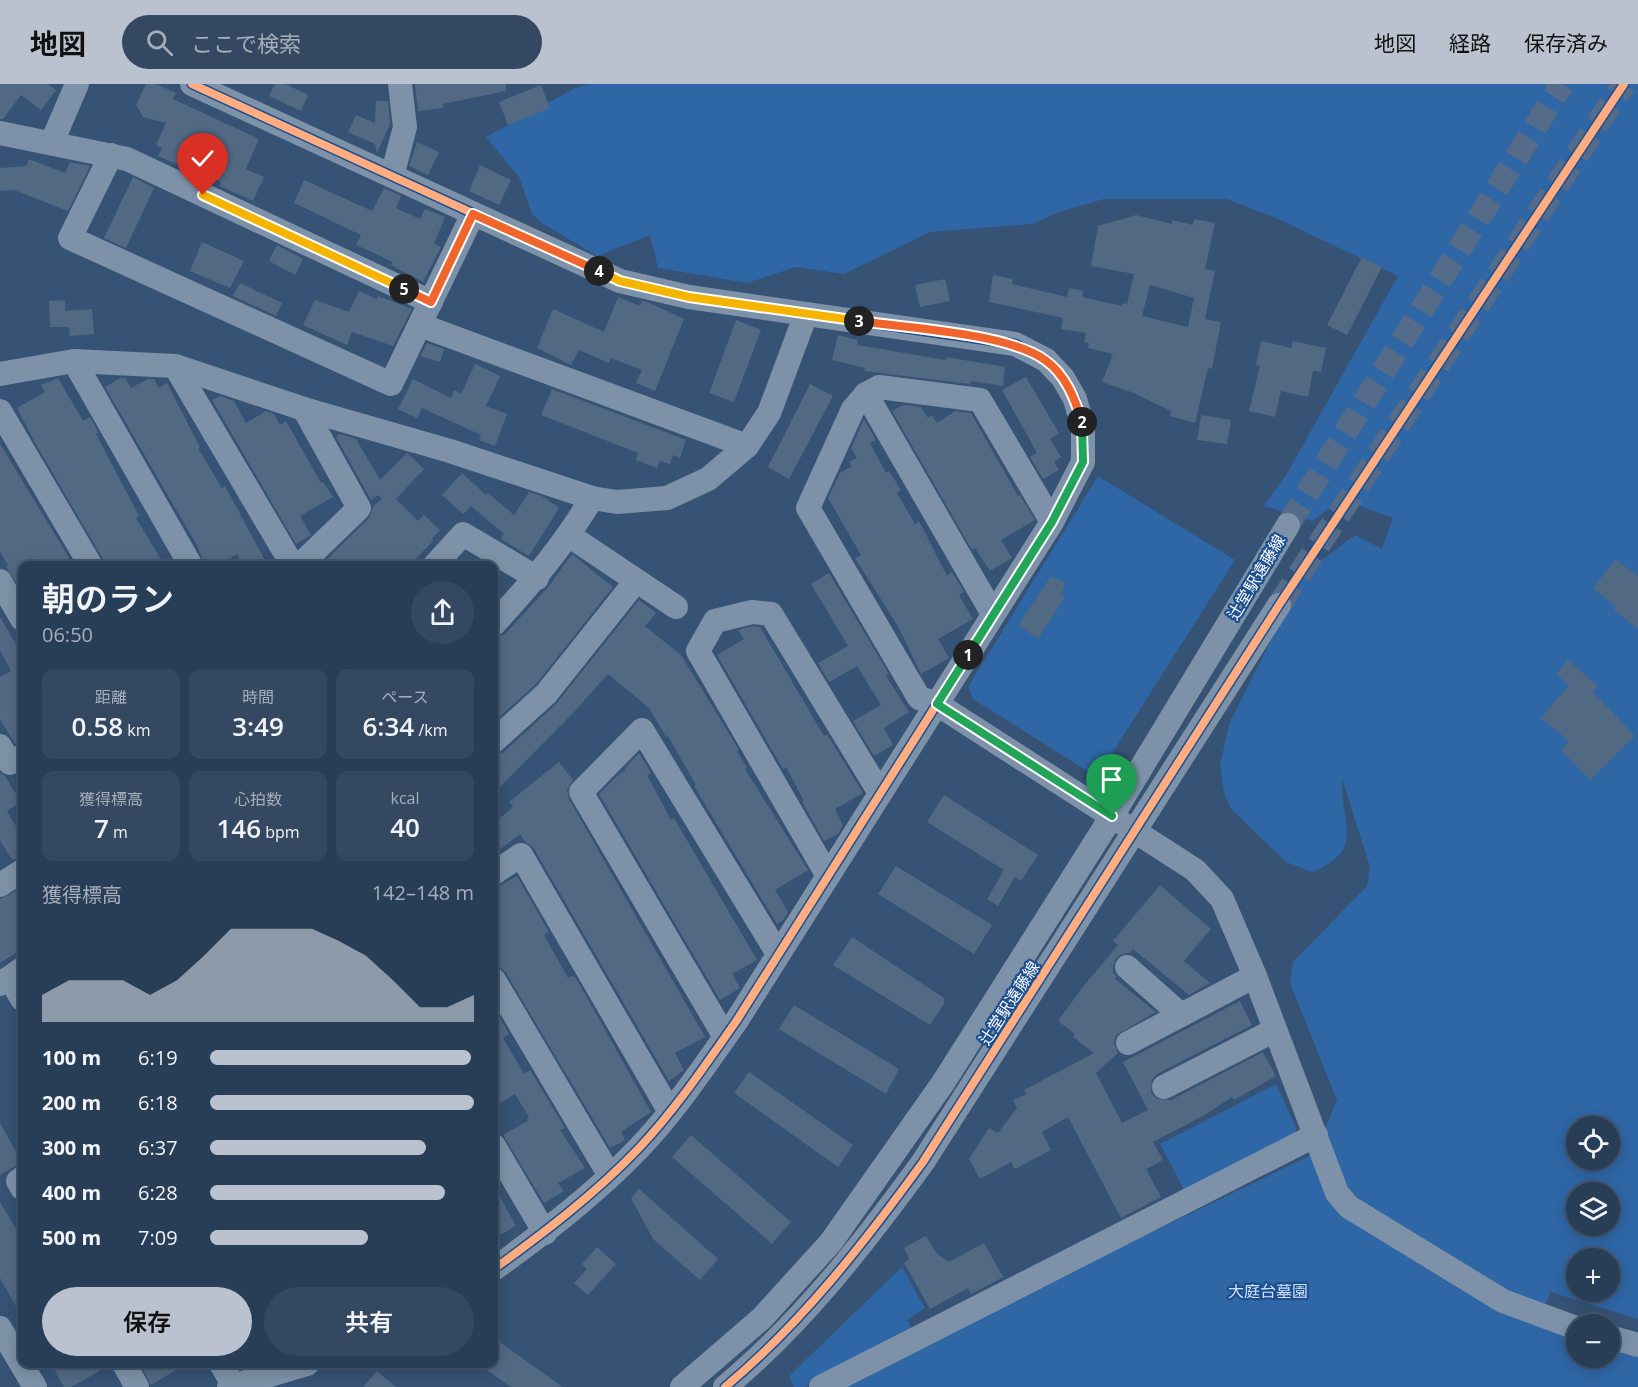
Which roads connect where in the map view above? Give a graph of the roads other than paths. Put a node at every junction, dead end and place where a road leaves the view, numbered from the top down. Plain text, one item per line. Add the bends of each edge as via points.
1 (77, 84) edge
2 (192, 84) edge
3 (400, 84) edge
4 (0, 133) edge
5 (52, 142) junction
6 (111, 155) junction
7 (392, 176) junction
8 (473, 214) junction
9 (431, 302) junction
10 (806, 314) junction
11 (420, 325) junction
12 (74, 361) junction
13 (175, 366) junction
14 (0, 374) edge
15 (867, 394) junction
16 (303, 409) junction
17 (0, 411) edge
18 (747, 446) junction
19 (592, 498) junction
20 (1052, 522) junction
21 (1288, 525) tunnel mouth
22 (570, 536) junction
23 (88, 561) edge
24 (187, 561) edge
25 (290, 561) edge
26 (304, 561) edge
27 (439, 561) edge
28 (537, 578) junction
29 (0, 581) edge
30 (636, 581) junction
31 (1279, 605) tunnel mouth
32 (676, 607) dead end
33 (18, 612) edge
34 (993, 614) junction
35 (498, 620) edge
36 (937, 704) junction
37 (498, 737) edge
38 (0, 746) edge
39 (18, 758) edge
40 (880, 793) junction
41 (1112, 816) junction
42 (1136, 831) junction
43 (498, 870) edge
44 (18, 874) edge
45 (828, 876) junction
46 (0, 885) edge
47 (778, 954) junction
48 (1127, 967) dead end
49 (1255, 976) junction
50 (11, 977) edge
51 (498, 987) edge
52 (18, 991) edge
53 (1181, 1015) junction
54 (1275, 1030) junction
55 (725, 1037) junction
56 (1128, 1043) dead end
57 (1164, 1087) dead end
58 (670, 1112) junction
59 (1316, 1135) junction
60 (498, 1153) edge
61 (610, 1176) junction
62 (544, 1233) junction
63 (498, 1266) edge
64 (1566, 1324) edge
65 (0, 1328) edge
66 (1620, 1340) edge
67 (1638, 1345) edge
68 (18, 1358) edge
69 (24, 1368) edge
70 (126, 1368) edge
71 (223, 1368) edge
72 (294, 1368) edge
73 (35, 1387) edge
74 (137, 1387) edge
75 (231, 1387) edge
76 (682, 1387) edge
77 (725, 1387) edge
78 (821, 1387) edge

1 - 5 street
2 - 7 street
3 - 7 street via 405,127
4 - 5 street
5 - 6 street
6 - 9 street via 127,159
6 - 11 street via 70,238 391,384
7 - 8 street
8 - 9 street
8 - 10 street via 620,281 689,297
9 - 11 street
10 - 18 street via 769,413
10 - 20 street via 984,338 1015,344 1046,360 1075,399 1083,427 1083,462
11 - 18 street
12 - 13 street
12 - 14 street
12 - 24 street
13 - 16 street
13 - 25 street
15 - 20 street via 879,387 980,400
15 - 34 street
15 - 36 street via 853,409 808,508 919,698
16 - 19 street via 450,451
16 - 26 street via 359,508
17 - 23 street
18 - 19 street via 708,479 667,498 617,502
19 - 22 street
20 - 34 street
21 - 41 street, 辻堂駅遠藤線
22 - 28 street
22 - 30 street
27 - 28 street via 463,534
28 - 35 street
29 - 33 street
30 - 32 street
30 - 37 street via 546,694
31 - 42 street, 辻堂駅遠藤線
34 - 36 street
36 - 40 street
36 - 41 street
38 - 39 street via 10,763
40 - 45 street
40 - 45 street via 771,614 752,612 715,621 698,651
41 - 42 street
41 - 76 street, 辻堂駅遠藤線 via 943,1083 831,1242 762,1318
42 - 49 street via 1196,870 1222,899
42 - 77 street, 辻堂駅遠藤線 via 886,1214 801,1315
43 - 58 street via 521,855
44 - 46 street
45 - 47 street
47 - 55 street
47 - 55 street via 642,730 581,792
48 - 53 street
49 - 53 street
49 - 54 street
50 - 52 street
51 - 61 street
53 - 56 street
54 - 57 street
54 - 59 street
55 - 58 street
58 - 61 street
59 - 64 street via 1337,1193 1349,1207 1503,1301
59 - 78 street
60 - 62 street
61 - 62 street
62 - 63 street
65 - 68 street
66 - 67 street
69 - 73 street
70 - 74 street
71 - 75 street
72 - 75 street

